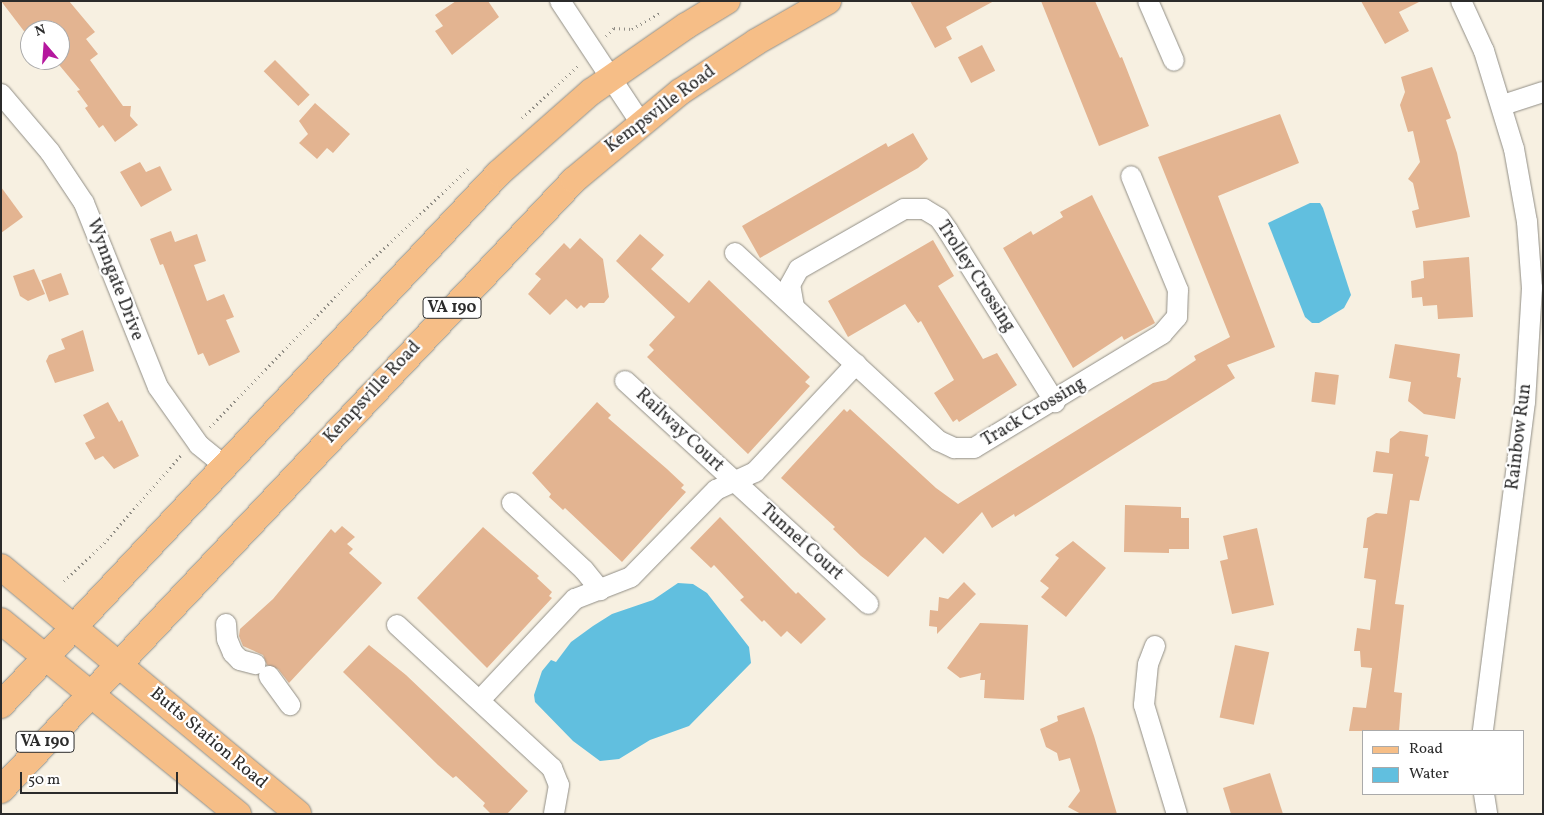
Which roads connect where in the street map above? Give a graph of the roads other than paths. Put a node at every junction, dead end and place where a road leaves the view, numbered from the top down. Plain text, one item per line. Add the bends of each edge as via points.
1 (560, 1) edge
2 (728, 1) edge
3 (828, 1) edge
4 (1148, 1) edge
5 (1461, 1) edge
6 (1174, 61) dead end
7 (611, 78) junction
8 (1543, 92) edge
9 (1, 94) edge
10 (1503, 105) junction
11 (640, 122) junction
12 (1131, 176) dead end
13 (735, 253) dead end
14 (794, 307) junction
15 (856, 364) junction
16 (625, 381) dead end
17 (1055, 402) junction
18 (225, 466) junction
19 (734, 481) junction
20 (512, 503) dead end
21 (1, 566) edge
22 (600, 590) junction
23 (868, 604) dead end
24 (1, 621) edge
25 (226, 624) dead end
26 (396, 625) dead end
27 (73, 627) junction
28 (1155, 646) dead end
29 (45, 658) junction
30 (118, 664) junction
31 (90, 695) junction
32 (480, 700) junction
33 (1, 705) edge
34 (290, 705) dead end
35 (1483, 730) edge
36 (1, 790) edge
37 (1484, 795) edge
38 (238, 814) edge
39 (298, 814) edge
40 (554, 814) edge
41 (1177, 814) edge
42 (1487, 814) edge

1 - 7 street
2 - 7 main road
3 - 11 main road, Kempsville Road / VA 190 via 724,63
4 - 6 street
5 - 10 street, Rainbow Run via 1484,51
7 - 11 street
7 - 18 main road via 533,142 472,200
8 - 10 street
9 - 18 street, Wynngate Drive via 50,152 84,203 158,387 199,445
10 - 35 street, Rainbow Run via 1527,222 1532,288 1531,344
11 - 30 main road, Kempsville Road / VA 190 via 574,180 519,236
12 - 17 street, Track Crossing via 1178,290 1177,317 1162,334
13 - 14 street, Track Crossing
14 - 15 street, Track Crossing
14 - 17 street, Trolley Crossing via 790,285 800,269 904,209 924,209 939,218 948,231
15 - 17 street, Track Crossing via 939,441 954,448 984,444
15 - 19 street via 755,472
16 - 19 street, Railway Court
18 - 27 main road
19 - 22 street via 716,490 631,576
19 - 23 street, Tunnel Court
20 - 22 street via 584,570
21 - 27 main road, Butts Station Road
22 - 32 street via 575,599
24 - 29 main road
25 - 34 street via 227,639 233,653 262,670
26 - 32 street
27 - 29 main road
27 - 30 main road, Butts Station Road
28 - 41 street via 1148,664 1144,705
29 - 31 main road
29 - 33 main road
30 - 31 main road, Kempsville Road / VA 190
30 - 39 main road, Butts Station Road
31 - 36 main road, Kempsville Road / VA 190
31 - 38 main road
32 - 40 street via 535,750 555,773 559,785
37 - 42 street

